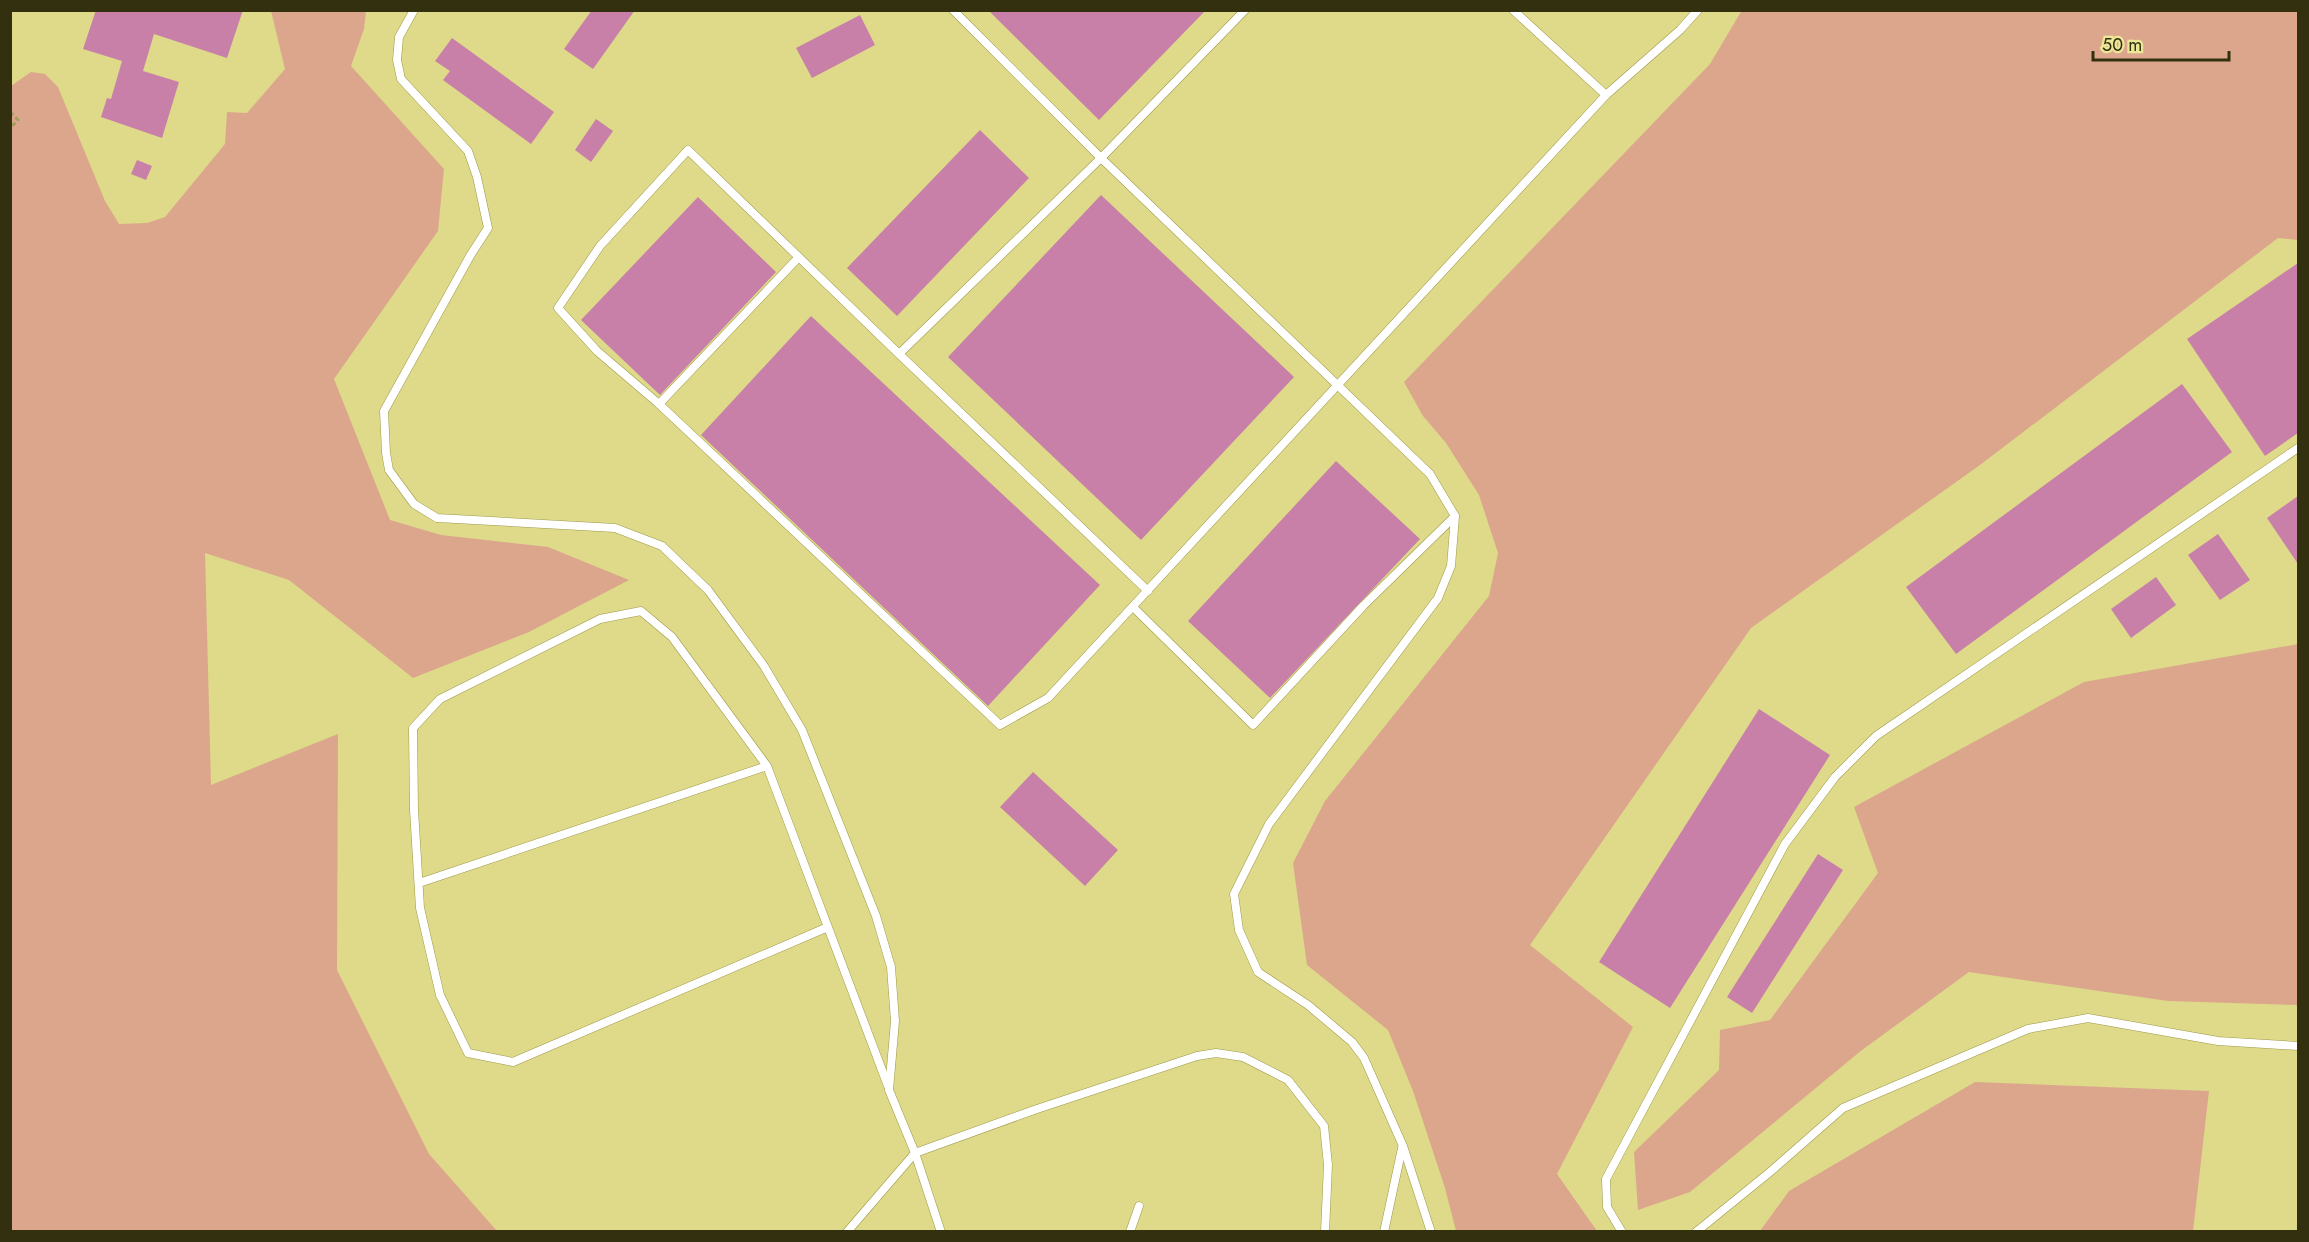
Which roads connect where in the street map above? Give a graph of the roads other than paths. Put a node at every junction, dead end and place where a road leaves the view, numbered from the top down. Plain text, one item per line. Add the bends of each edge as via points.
1 (414, 10) edge
2 (953, 10) edge
3 (1245, 10) edge
4 (1513, 10) edge
5 (1698, 10) edge
6 (1606, 95) junction
7 (1101, 158) junction
8 (798, 258) junction
9 (899, 354) junction
10 (1337, 386) junction
11 (659, 404) junction
12 (2298, 448) edge
13 (1455, 516) junction
14 (1148, 591) junction
15 (1132, 607) junction
16 (768, 766) junction
17 (419, 883) junction
18 (828, 927) junction
19 (2298, 1046) edge
20 (889, 1090) junction
21 (1403, 1146) junction
22 (915, 1153) junction
23 (1139, 1206) dead end
24 (847, 1232) edge
25 (941, 1232) edge
26 (1130, 1232) edge
27 (1326, 1232) edge
28 (1384, 1232) edge
29 (1431, 1232) edge
30 (1622, 1232) edge
31 (1696, 1232) edge

1 - 20 lane via 399,37 400,79 468,151 488,228 384,411 389,470 414,504 437,518 615,528 662,546 708,590 764,666 802,730 876,916 891,967 895,1021
2 - 7 lane
3 - 7 lane
4 - 6 lane
5 - 6 lane
6 - 10 lane
7 - 9 lane
7 - 10 lane
8 - 9 lane
8 - 11 lane
8 - 11 lane via 688,150 600,246 558,308 597,351
9 - 14 lane
10 - 13 lane via 1430,474
10 - 14 lane
11 - 15 lane via 1000,725 1048,698
12 - 30 lane via 1876,736 1835,777 1785,844 1606,1179 1607,1207
13 - 15 lane via 1364,605 1253,725
13 - 21 lane via 1451,566 1438,598 1269,824 1234,894 1239,930 1258,972 1308,1005 1352,1042 1364,1058
14 - 15 lane
16 - 17 lane
16 - 17 lane via 672,637 641,611 600,619 440,699 413,728
16 - 18 lane
17 - 18 lane via 420,908 440,995 468,1053 513,1062
18 - 20 lane
19 - 31 lane via 2218,1041 2088,1018 2028,1029 1843,1108
20 - 22 lane
21 - 28 lane
21 - 29 lane
22 - 24 lane
22 - 25 lane
22 - 27 lane via 1197,1056 1216,1053 1243,1057 1288,1080 1324,1126 1328,1165
23 - 26 lane

